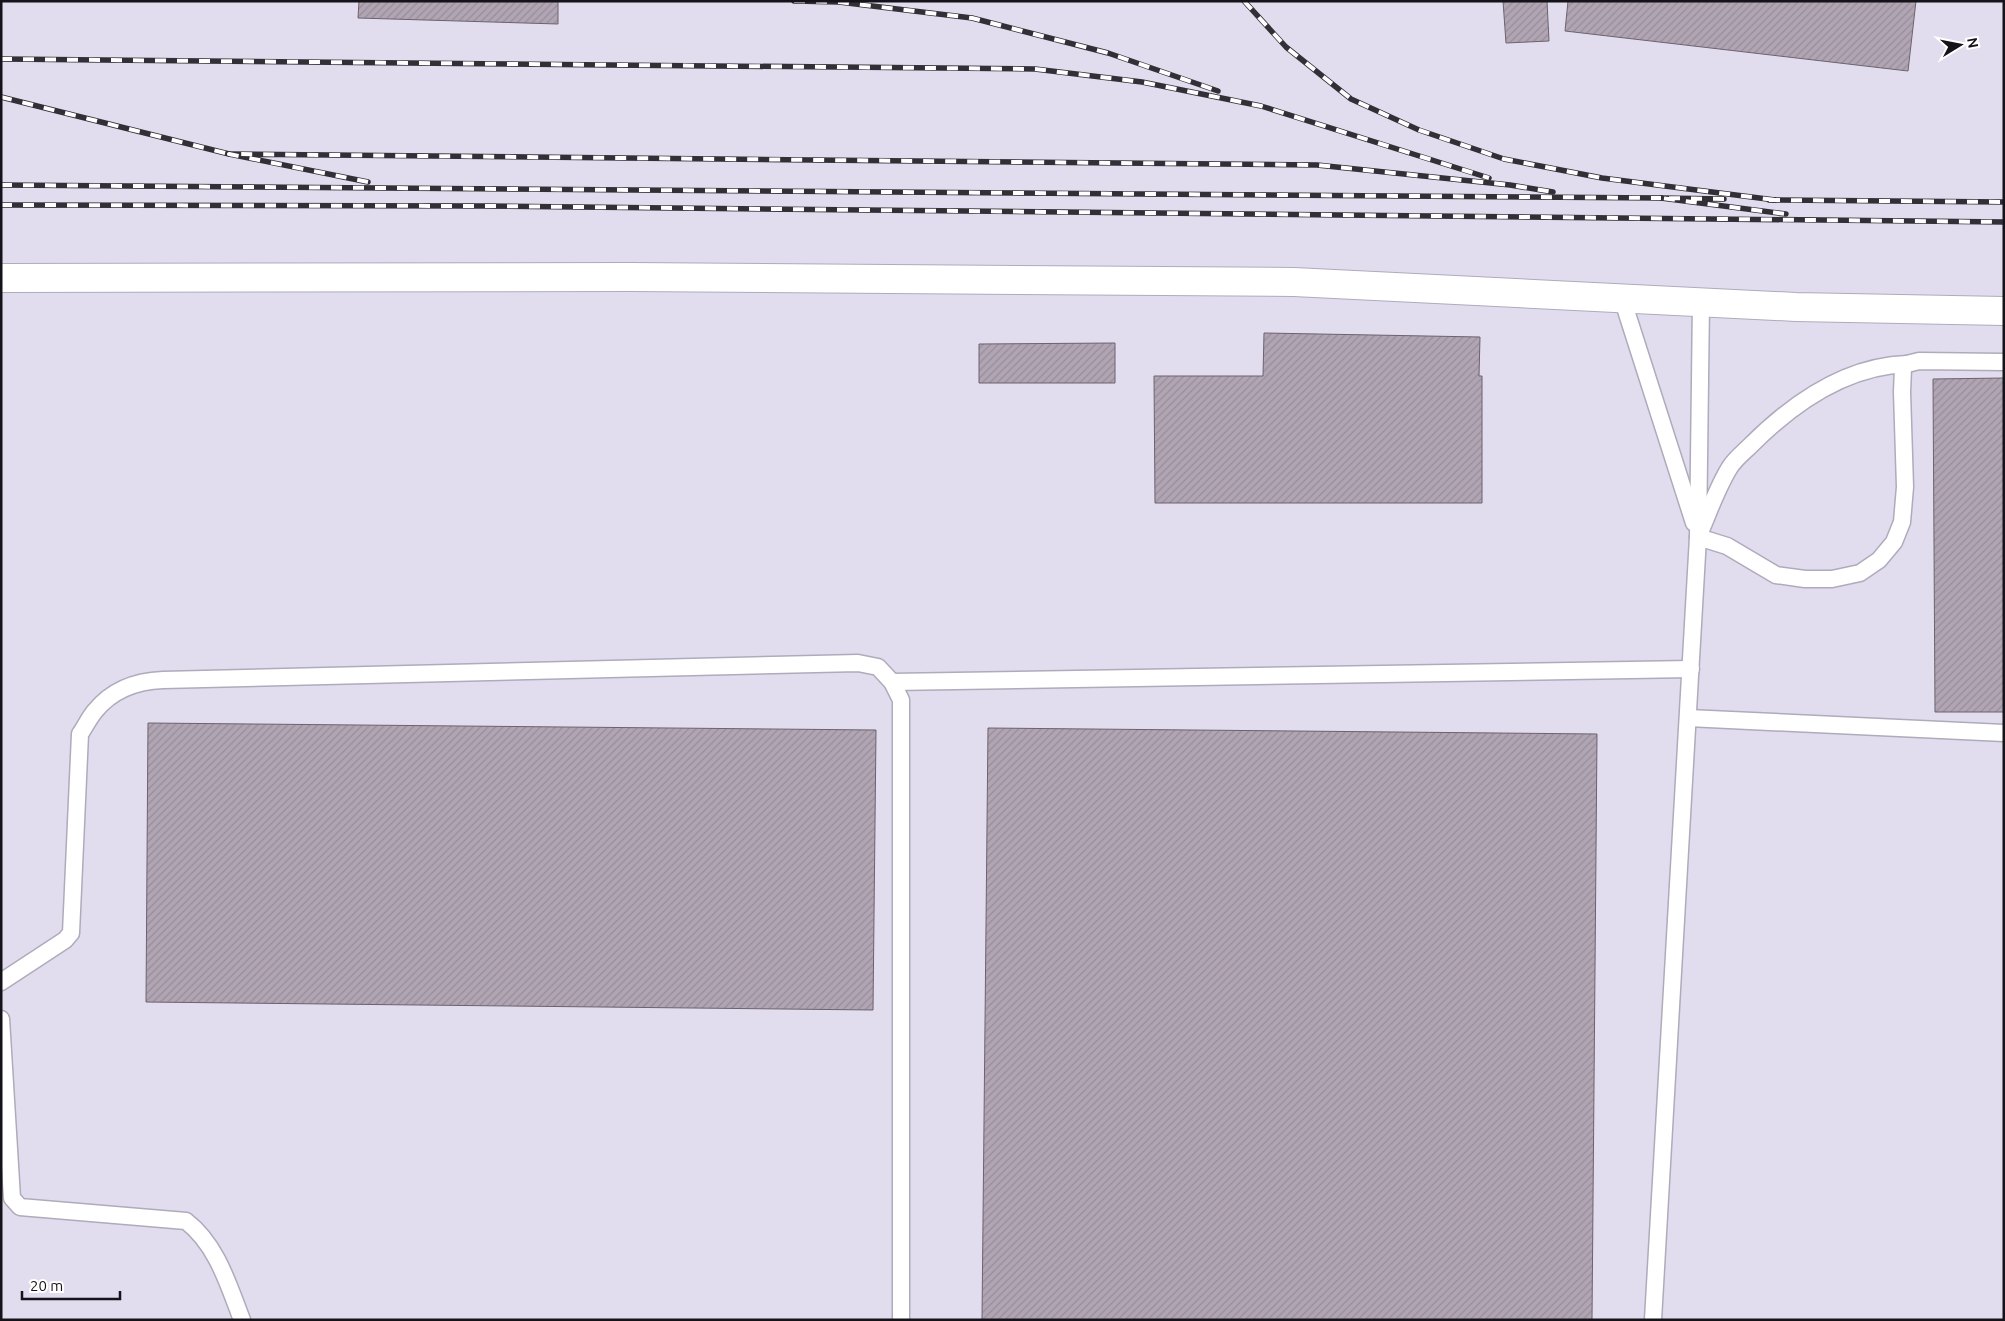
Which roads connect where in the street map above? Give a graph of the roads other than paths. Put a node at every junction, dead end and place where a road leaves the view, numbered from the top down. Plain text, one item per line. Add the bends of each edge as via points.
1 (1, 278) edge
2 (1622, 298) junction
3 (1701, 302) junction
4 (2004, 311) edge
5 (2004, 362) edge
6 (1906, 364) junction
7 (1698, 537) junction
8 (1691, 669) junction
9 (892, 682) junction
10 (1688, 718) junction
11 (2004, 733) edge
12 (1, 982) edge
13 (1, 1018) edge
14 (242, 1320) edge
15 (901, 1320) edge
16 (1653, 1320) edge

1 - 2 street via 630,277 1294,282
2 - 3 street
2 - 7 lane
3 - 4 street
3 - 7 lane
5 - 6 lane via 1919,361
6 - 7 lane via 1888,364 1851,375 1822,389 1770,428 1730,466
6 - 7 lane via 1902,392 1905,487 1902,522 1894,542 1879,560 1860,573 1805,579 1776,575 1727,546
7 - 8 lane
8 - 9 lane
8 - 10 lane
9 - 12 lane via 878,668 858,663 134,683 94,711 80,734 71,933
9 - 15 lane via 901,700
10 - 11 lane
10 - 16 lane
13 - 14 lane via 12,1198 20,1207 186,1221 196,1228 215,1254

